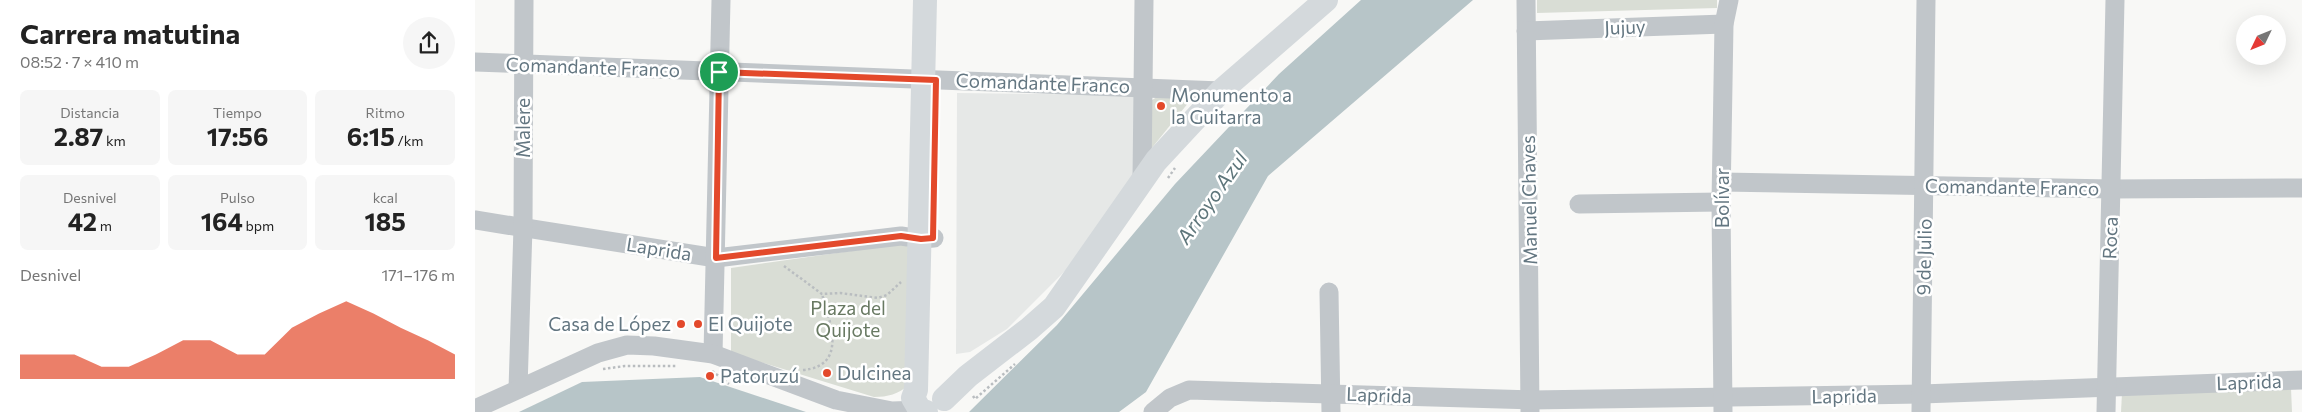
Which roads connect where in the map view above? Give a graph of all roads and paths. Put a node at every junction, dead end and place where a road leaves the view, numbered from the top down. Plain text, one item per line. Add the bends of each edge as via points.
1 (524, 0) edge
2 (721, 0) edge
3 (925, 0) edge
4 (938, 0) edge
5 (1144, 0) edge
6 (1326, 0) edge
7 (1526, 0) edge
8 (1729, 0) edge
9 (1926, 0) edge
10 (2115, 0) edge
11 (1724, 24) junction
12 (1526, 31) junction
13 (475, 62) edge
14 (523, 64) junction
15 (719, 72) junction
16 (930, 80) junction
17 (1141, 86) junction
18 (1221, 91) junction
19 (1176, 168) dead end
20 (1153, 180) junction
21 (1722, 182) junction
22 (1925, 186) junction
23 (2302, 188) edge
24 (2112, 189) junction
25 (1721, 202) junction
26 (1579, 204) dead end
27 (475, 220) edge
28 (523, 227) junction
29 (925, 246) junction
30 (765, 252) junction
31 (716, 258) junction
32 (1329, 292) dead end
33 (821, 294) junction
34 (713, 354) junction
35 (1018, 360) dead end
36 (685, 366) dead end
37 (599, 369) dead end
38 (727, 374) dead end
39 (780, 378) junction
40 (964, 380) junction
41 (2302, 380) edge
42 (729, 384) dead end
43 (2107, 387) junction
44 (518, 389) junction
45 (926, 400) edge
46 (1331, 403) edge
47 (1921, 403) edge
48 (1167, 405) edge
49 (1723, 405) edge
50 (1531, 406) edge
51 (475, 409) edge
52 (1153, 412) edge
53 (2106, 412) edge

1 - 14 street, Malere
2 - 15 street
3 - 16 main road
4 - 16 main road
5 - 17 street
6 - 18 main road
7 - 12 street, Manuel Chaves
8 - 11 street, Bolívar
9 - 22 street, 9 de Julio
10 - 24 street, Roca
11 - 12 street, Jujuy
11 - 21 street, Bolívar
12 - 50 street, Manuel Chaves
13 - 14 street, Comandante Franco
14 - 15 street, Comandante Franco
14 - 28 street, Malere
15 - 16 street, Comandante Franco
15 - 31 street
16 - 17 street, Comandante Franco
16 - 29 main road
17 - 18 street, Comandante Franco
17 - 20 street
18 - 20 main road via 1156,161
19 - 20 path
20 - 40 main road via 1054,307
21 - 22 street, Comandante Franco
21 - 25 street, Bolívar
22 - 24 street, Comandante Franco
22 - 47 street, 9 de Julio
23 - 24 street, Comandante Franco
24 - 43 street, Roca
25 - 26 street
25 - 49 street, Bolívar
27 - 28 street, Laprida
28 - 31 street, Laprida
28 - 44 street, Malere
29 - 30 street, Laprida via 901,236
29 - 33 path via 911,273 887,295 878,298
29 - 45 main road
30 - 31 street, Laprida
30 - 33 path
31 - 34 street
32 - 46 street
33 - 39 path via 834,341 829,356 822,365 811,370 789,372
34 - 39 street
34 - 44 street via 627,345 599,353
35 - 40 path via 975,399
36 - 37 path
38 - 42 path via 709,368
39 - 45 street via 836,400 862,406
40 - 45 main road
41 - 43 street, Laprida
43 - 47 street, Laprida
43 - 53 street, Roca
44 - 51 street
46 - 48 street, Laprida via 1189,390
46 - 50 street, Laprida
47 - 49 street, Laprida
48 - 52 street, Laprida
49 - 50 street, Laprida

